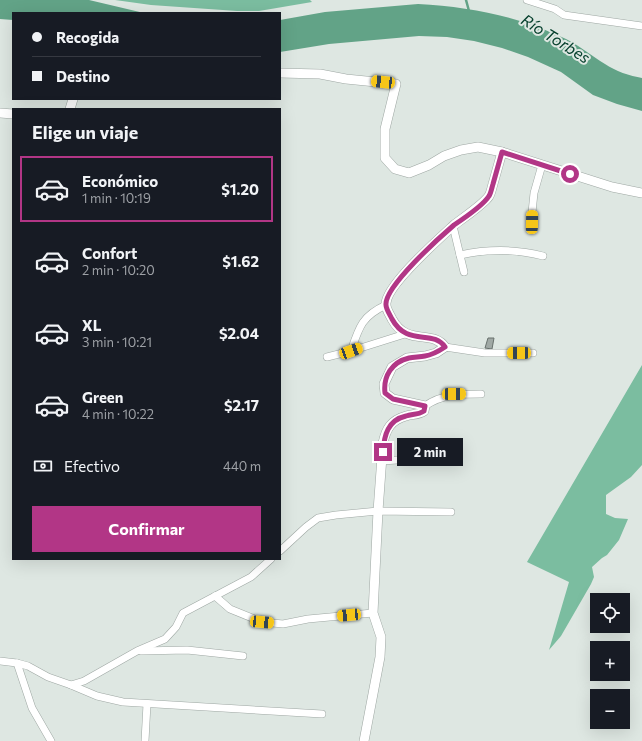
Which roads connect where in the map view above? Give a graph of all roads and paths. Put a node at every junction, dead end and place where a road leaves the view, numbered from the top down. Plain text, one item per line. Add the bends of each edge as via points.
1 (527, 0) edge
2 (642, 26) edge
3 (281, 73) edge
4 (0, 113) edge
5 (12, 114) edge
6 (502, 152) junction
7 (542, 165) junction
8 (642, 193) edge
9 (532, 222) dead end
10 (453, 226) junction
11 (460, 255) junction
12 (543, 256) dead end
13 (464, 272) dead end
14 (386, 305) junction
15 (405, 334) junction
16 (445, 347) junction
17 (351, 351) junction
18 (533, 353) dead end
19 (327, 357) dead end
20 (481, 394) dead end
21 (425, 406) junction
22 (455, 459) dead end
23 (382, 461) junction
24 (378, 511) junction
25 (451, 512) dead end
26 (281, 550) edge
27 (270, 560) edge
28 (215, 596) junction
29 (373, 613) junction
30 (137, 651) junction
31 (243, 656) dead end
32 (0, 661) edge
33 (17, 663) junction
34 (71, 685) junction
35 (147, 704) junction
36 (322, 714) dead end
37 (51, 741) edge
38 (145, 741) edge
39 (364, 741) edge

1 - 2 street via 556,9 564,15
3 - 6 street via 320,74 396,84 385,129 385,158 395,169 409,173 444,156 478,147
4 - 5 street
6 - 7 street
6 - 10 street via 489,196
7 - 8 street via 612,187
7 - 9 street via 534,193
10 - 11 street
10 - 14 street via 410,267 386,299
11 - 12 street via 472,252 509,251
11 - 13 street
14 - 15 street via 392,319
14 - 17 street via 374,310 361,325
15 - 16 street via 442,342
15 - 17 street
16 - 18 street via 485,352
16 - 21 street via 436,353 408,358 392,367 384,384 385,393 393,399
17 - 19 street
20 - 21 street via 454,394
21 - 23 street via 420,414 405,416 389,425 385,434
22 - 23 street
23 - 24 street
24 - 25 street
24 - 26 street via 318,518
24 - 29 street
27 - 28 street via 251,577
28 - 29 street via 230,609 262,622 283,624
28 - 30 street via 183,613 176,627 165,639
29 - 39 street via 381,638 380,657
30 - 31 street via 187,650
30 - 34 street via 84,681
32 - 33 street
33 - 34 street
33 - 37 street via 32,708
34 - 35 street via 97,696
35 - 36 street
35 - 38 street

